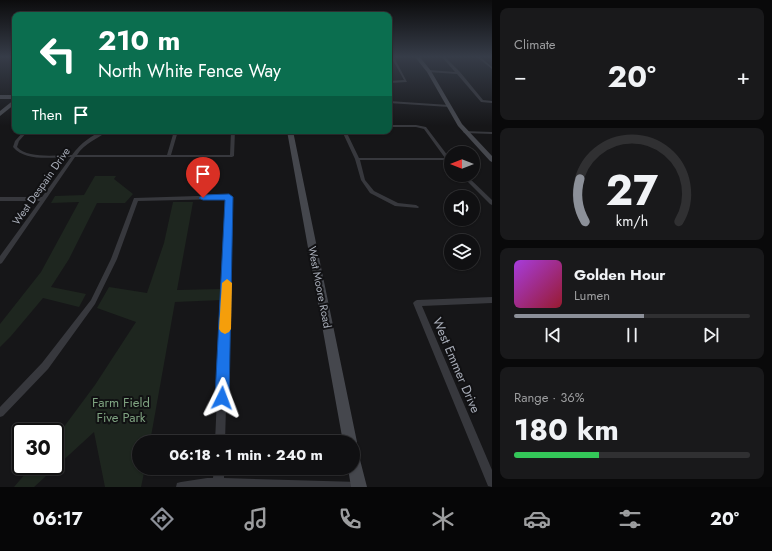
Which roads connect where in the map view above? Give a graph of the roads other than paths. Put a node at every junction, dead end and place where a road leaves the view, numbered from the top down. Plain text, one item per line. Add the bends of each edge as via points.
1 (405, 80) edge
2 (435, 80) edge
3 (465, 80) edge
4 (392, 82) edge
5 (0, 97) edge
6 (12, 97) edge
7 (392, 102) edge
8 (492, 102) edge
9 (12, 104) edge
10 (449, 106) junction
11 (0, 114) edge
12 (392, 126) edge
13 (466, 132) junction
14 (492, 133) edge
15 (23, 134) edge
16 (101, 134) edge
17 (175, 134) edge
18 (233, 134) edge
19 (291, 134) edge
20 (345, 134) edge
21 (444, 153) edge
22 (74, 155) junction
23 (169, 156) junction
24 (357, 159) junction
25 (492, 160) edge
26 (444, 161) edge
27 (470, 182) edge
28 (0, 199) edge
29 (44, 199) junction
30 (492, 203) edge
31 (416, 207) dead end
32 (0, 261) edge
33 (492, 300) edge
34 (0, 413) edge
35 (220, 435) edge
36 (349, 435) edge
37 (219, 475) edge
38 (357, 475) edge
39 (492, 482) edge
40 (218, 485) edge
41 (181, 487) edge
42 (359, 487) edge

1 - 4 street via 406,82
2 - 10 street
3 - 8 street via 482,101
5 - 6 street
7 - 10 street
9 - 11 street
10 - 13 street
12 - 21 street via 425,128
13 - 14 street
13 - 25 street
15 - 22 street via 15,147 18,151 35,156
16 - 22 street, West Despain Drive via 83,144
17 - 23 street
18 - 23 street via 232,156
19 - 36 street, West Moore Road
20 - 24 street
22 - 23 street
22 - 29 street, West Despain Drive
24 - 26 street
24 - 31 street via 362,180 372,192 397,205
27 - 30 street
28 - 29 street
29 - 32 street, West Despain Drive
33 - 39 street, West Emmer Drive via 416,303
34 - 35 street via 45,366 93,302 114,259 136,199 229,197
37 - 40 street
38 - 42 street
40 - 41 street
40 - 42 street

